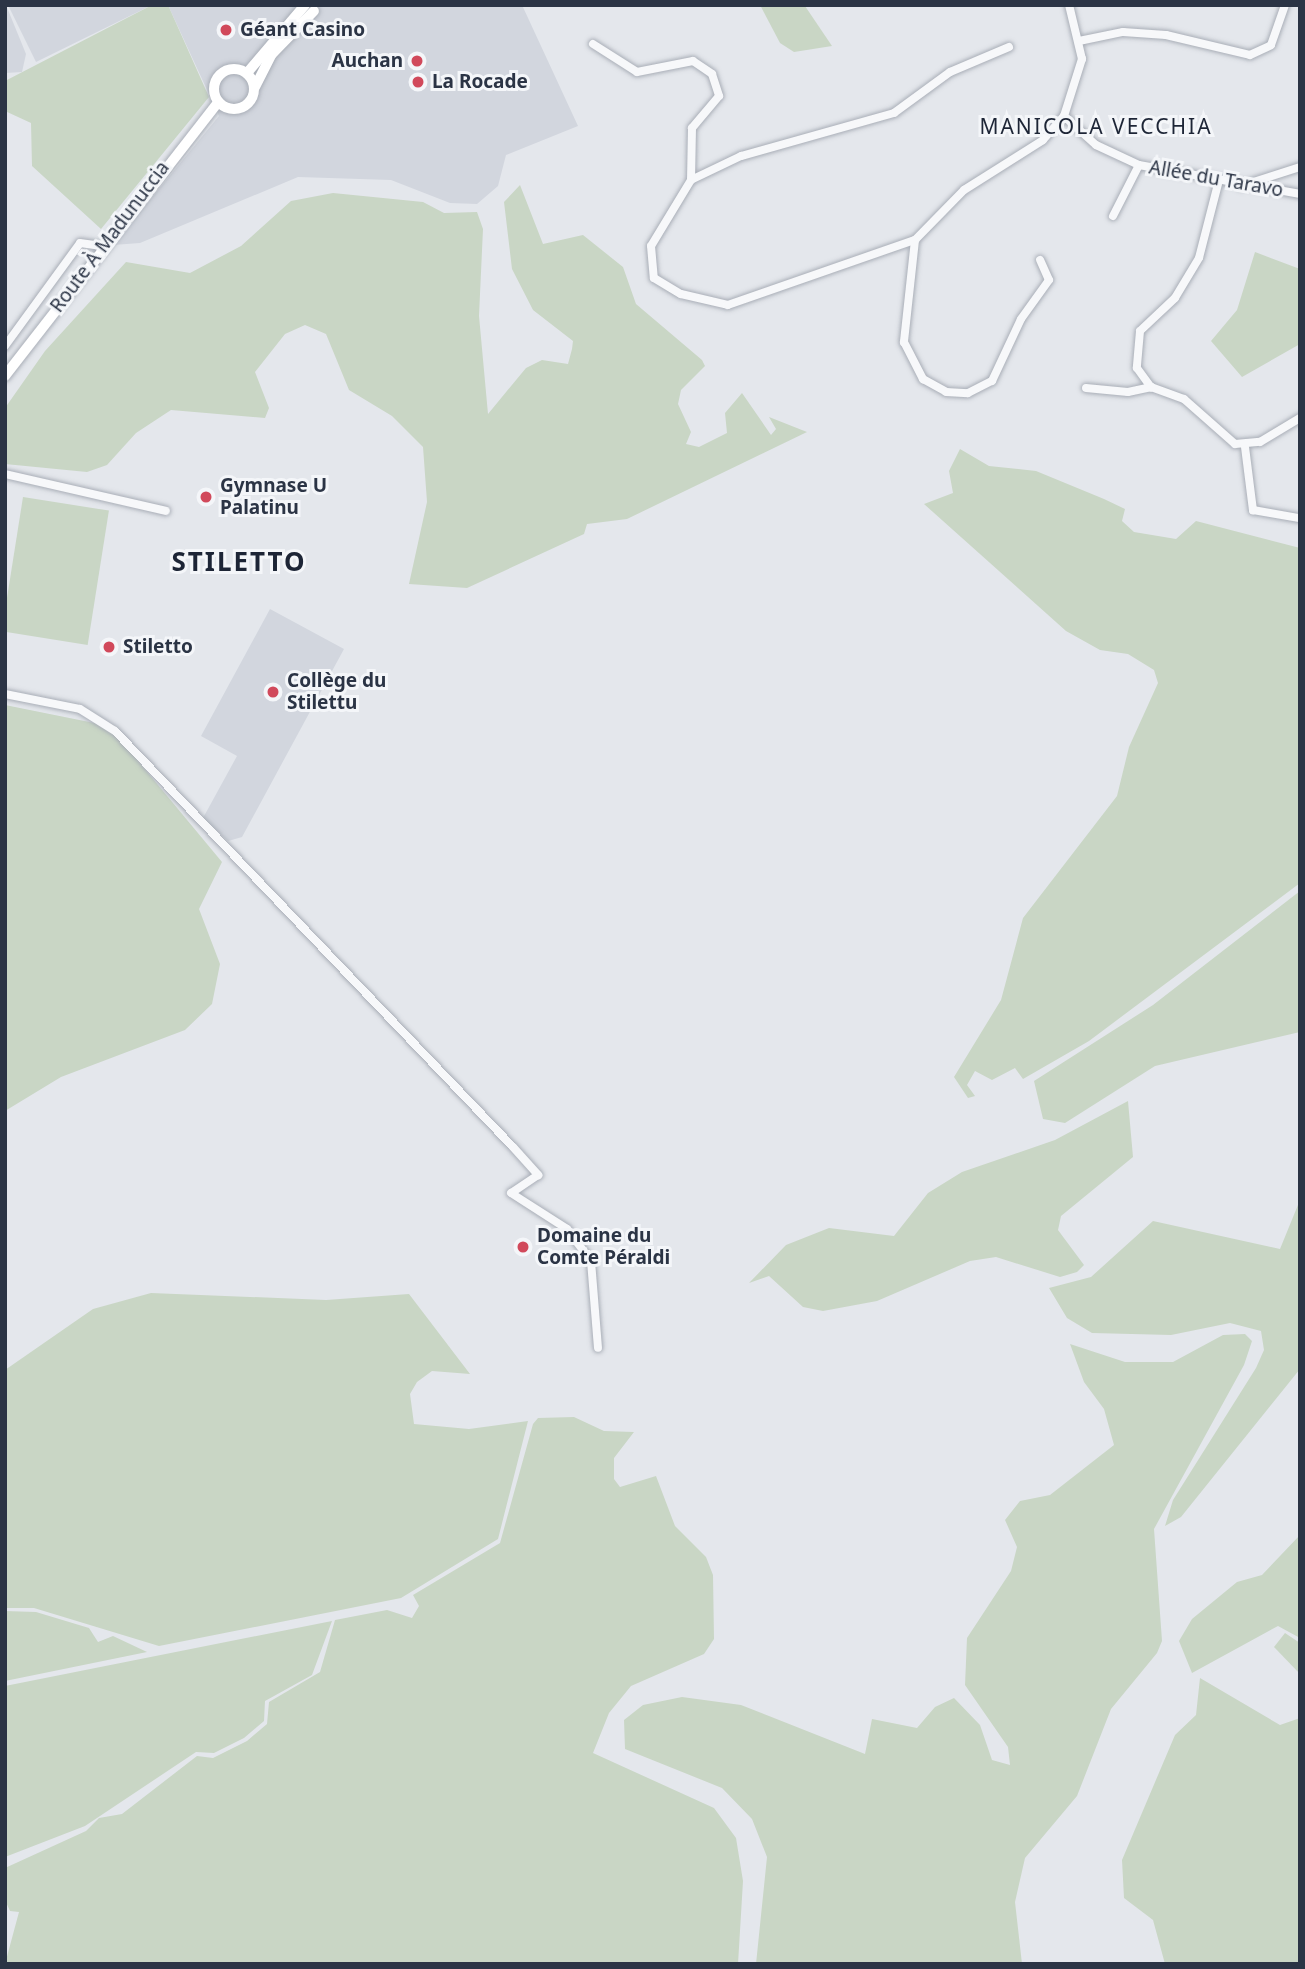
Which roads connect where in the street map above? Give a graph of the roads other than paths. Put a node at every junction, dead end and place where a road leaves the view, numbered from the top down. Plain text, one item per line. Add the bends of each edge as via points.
1 (1069, 5) edge
2 (1285, 5) edge
3 (309, 8) edge
4 (1079, 41) junction
5 (593, 44) dead end
6 (1009, 47) dead end
7 (247, 73) junction
8 (255, 90) junction
9 (218, 102) junction
10 (1064, 116) junction
11 (1139, 166) junction
12 (1300, 167) edge
13 (691, 180) junction
14 (1218, 184) junction
15 (1238, 187) junction
16 (1300, 194) edge
17 (1113, 216) dead end
18 (915, 240) junction
19 (102, 246) junction
20 (1040, 260) dead end
21 (5, 346) edge
22 (5, 376) edge
23 (1151, 387) junction
24 (1086, 388) dead end
25 (1300, 418) edge
26 (1245, 447) junction
27 (5, 474) edge
28 (166, 511) dead end
29 (1299, 518) edge
30 (5, 694) edge
31 (598, 1348) dead end

1 - 4 street
2 - 4 street via 1271,45 1250,55 1166,35 1123,33
3 - 7 main road
3 - 8 main road via 260,70
4 - 10 street via 1080,79
5 - 13 street via 636,72 692,61 712,74 719,96 692,128
6 - 13 street via 950,72 894,113 741,156
7 - 8 main road
7 - 9 main road, Route À Madunuccia via 220,75
8 - 9 main road via 241,108
9 - 19 main road, Route À Madunuccia
10 - 11 street, Allée du Taravo via 1096,145
10 - 18 street via 1043,140 964,190
11 - 14 street, Allée du Taravo
11 - 17 street
12 - 15 street
13 - 18 street via 659,228 648,264 661,286 691,297 743,302
14 - 15 street, Allée du Taravo
14 - 23 street via 1188,280 1140,331 1137,368
15 - 16 street, Allée du Taravo
18 - 20 street via 904,342 923,379 946,392 968,393 996,375 1021,319 1049,280
19 - 21 street via 80,243
19 - 22 main road, Route À Madunuccia
23 - 24 street via 1128,392
23 - 26 street via 1184,399
25 - 26 street
26 - 29 street via 1253,510
27 - 28 street
30 - 31 street via 80,709 115,730 513,1147 538,1175 511,1193 568,1229 591,1261

